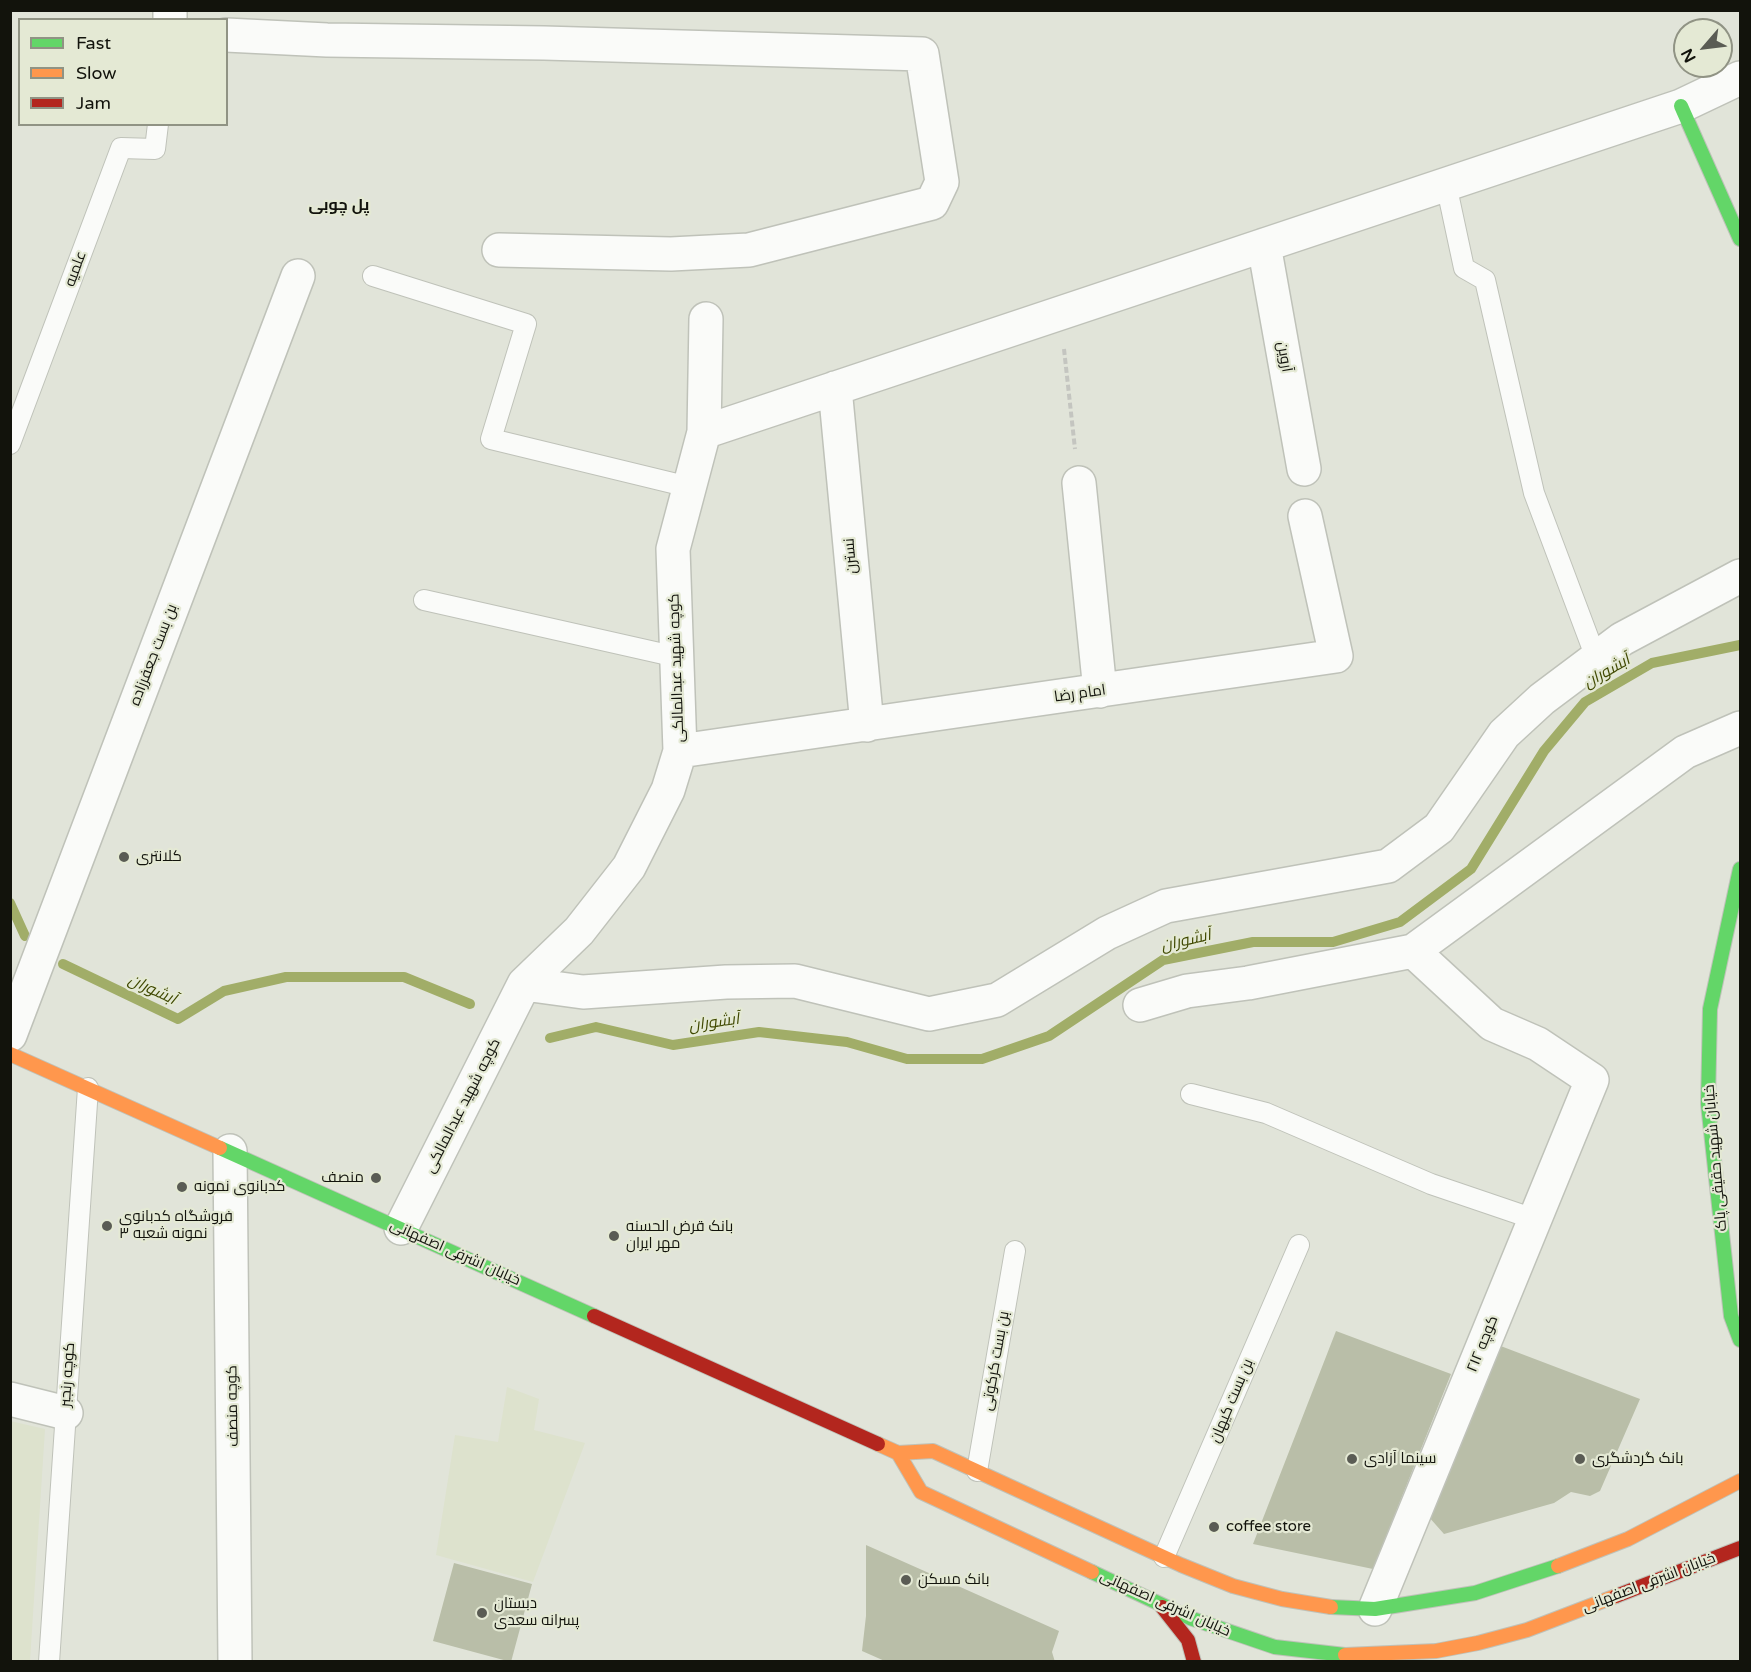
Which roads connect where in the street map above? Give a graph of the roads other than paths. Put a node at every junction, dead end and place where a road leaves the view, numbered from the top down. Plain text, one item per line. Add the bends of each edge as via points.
1 (228, 35) edge
2 (1740, 78) edge
3 (1681, 106) junction
4 (158, 126) edge
5 (1446, 184) junction
6 (1740, 239) edge
7 (1264, 245) junction
8 (499, 250) dead end
9 (298, 276) dead end
10 (373, 276) dead end
11 (706, 319) dead end
12 (835, 388) junction
13 (704, 432) junction
14 (10, 444) edge
15 (1304, 469) dead end
16 (1079, 483) road end
17 (689, 487) junction
18 (1305, 516) dead end
19 (1740, 576) edge
20 (424, 600) dead end
21 (677, 657) junction
22 (1596, 658) junction
23 (1100, 691) junction
24 (867, 725) junction
25 (1740, 728) edge
26 (680, 751) junction
27 (1740, 869) edge
28 (1413, 951) junction
29 (524, 984) junction
30 (1140, 1005) dead end
31 (10, 1035) edge
32 (10, 1054) edge
33 (88, 1088) junction
34 (1191, 1094) dead end
35 (230, 1151) junction
36 (1534, 1219) junction
37 (401, 1228) junction
38 (1299, 1245) dead end
39 (1015, 1251) dead end
40 (1740, 1340) edge
41 (10, 1399) edge
42 (66, 1413) junction
43 (898, 1453) junction
44 (977, 1471) junction
45 (1740, 1481) edge
46 (1740, 1548) edge
47 (1164, 1557) junction
48 (1159, 1603) junction
49 (1375, 1609) junction
50 (1323, 1658) edge
51 (49, 1662) edge
52 (235, 1662) edge
53 (1194, 1662) edge

1 - 8 street via 922,54 942,182 932,203 749,250 671,254
2 - 3 street
3 - 5 street
3 - 6 main road
4 - 14 lane, علمیه via 155,149 121,148
5 - 7 street
5 - 22 lane via 1464,268 1485,280 1534,494
7 - 12 street
7 - 15 street, آروین
9 - 31 street, بن بست جعفرزاده
10 - 17 lane via 526,324 491,439
11 - 13 street, کوچه شهید عبدالمالکی
12 - 13 street
12 - 24 street, نسترن
13 - 17 street, کوچه شهید عبدالمالکی
16 - 23 street
17 - 21 street, کوچه شهید عبدالمالکی via 673,549
18 - 23 street, امام رضا via 1336,656
19 - 22 street via 1622,639
20 - 21 lane
21 - 26 street, کوچه شهید عبدالمالکی
22 - 29 street via 1504,734 1439,828 1388,866 1166,906 1107,933 997,1000 929,1014 795,981 583,992
23 - 24 street, امام رضا
24 - 26 street, امام رضا
25 - 28 street via 1684,752
26 - 29 street, کوچه شهید عبدالمالکی via 668,790 629,867 579,931
27 - 40 main road, خیابان شهید حقیقی پاک via 1710,1009 1708,1104 1731,1316
28 - 30 street via 1187,991
28 - 36 street, کوچه ۲۱۲ via 1492,1024 1538,1044 1592,1080
29 - 37 street, کوچه شهید عبدالمالکی
32 - 33 main road, خیابان اشرفی اصفهانی
33 - 35 main road, خیابان اشرفی اصفهانی
33 - 42 lane, کوچه رنجبر
34 - 36 lane via 1266,1113 1431,1184
35 - 37 main road, خیابان اشرفی اصفهانی
35 - 52 street, کوچه منصف
36 - 49 street, کوچه ۲۱۲
37 - 43 main road, خیابان اشرفی اصفهانی
38 - 47 lane, بن بست کیهان
39 - 44 lane, بن بست کرکوتی
41 - 42 street
42 - 51 lane, کوچه رنجبر
43 - 44 main road, خیابان اشرفی اصفهانی via 933,1451
43 - 48 main road, خیابان اشرفی اصفهانی via 921,1492
44 - 47 main road, خیابان اشرفی اصفهانی
45 - 49 main road, خیابان اشرفی اصفهانی via 1628,1539 1551,1569 1475,1593
46 - 50 main road, خیابان اشرفی اصفهانی via 1527,1630 1478,1644
47 - 49 main road, خیابان اشرفی اصفهانی via 1233,1586 1282,1599
48 - 50 main road, خیابان اشرفی اصفهانی via 1190,1618 1275,1647
48 - 53 main road via 1188,1640

